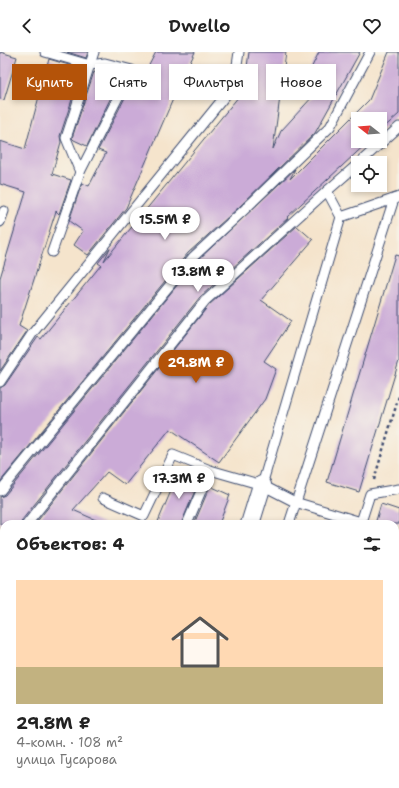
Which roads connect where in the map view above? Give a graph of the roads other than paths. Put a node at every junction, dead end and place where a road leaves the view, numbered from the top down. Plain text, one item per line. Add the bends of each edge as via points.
1 (45, 52) edge
2 (94, 52) edge
3 (239, 52) edge
4 (370, 52) edge
5 (90, 65) junction
6 (399, 127) edge
7 (366, 156) edge
8 (351, 169) edge
9 (80, 172) junction
10 (327, 191) junction
11 (397, 198) edge
12 (4, 211) dead end
13 (341, 217) junction
14 (0, 222) edge
15 (52, 252) dead end
16 (0, 382) edge
17 (210, 470) junction
18 (262, 485) junction
19 (399, 489) edge
20 (0, 491) edge
21 (103, 498) dead end
22 (296, 502) junction
23 (30, 520) edge
24 (189, 520) edge
25 (251, 520) edge
26 (290, 520) edge
27 (351, 520) edge
28 (361, 520) edge

1 - 5 lane
2 - 5 lane
3 - 16 lane via 234,85 32,334
4 - 20 lane via 330,127 193,257
5 - 9 lane via 66,138
5 - 9 lane via 104,63 132,70
6 - 7 lane
8 - 10 lane
9 - 15 lane
10 - 13 lane
10 - 23 lane via 205,301
11 - 13 lane
11 - 22 lane
12 - 14 lane
13 - 18 lane
17 - 18 lane
17 - 21 lane via 173,455 144,516
17 - 24 lane
18 - 22 lane
18 - 25 street
19 - 28 lane via 370,494
22 - 26 lane
22 - 27 lane

